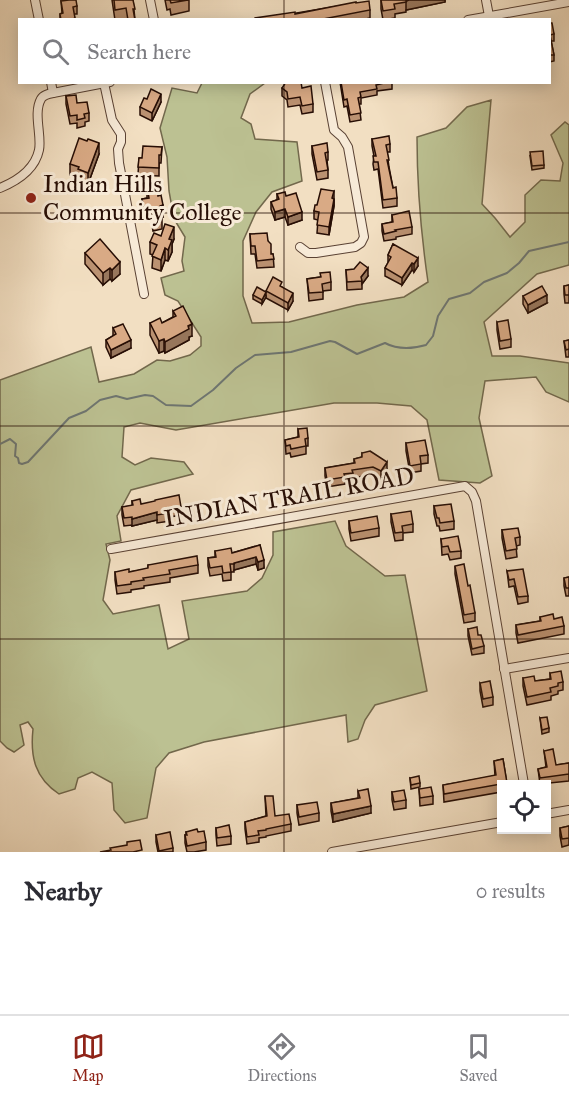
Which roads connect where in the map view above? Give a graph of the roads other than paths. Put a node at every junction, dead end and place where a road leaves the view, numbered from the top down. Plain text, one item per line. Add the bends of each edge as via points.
1 (35, 0) edge
2 (150, 0) edge
3 (486, 0) edge
4 (569, 2) edge
5 (489, 16) junction
6 (39, 18) edge
7 (154, 18) edge
8 (478, 18) edge
9 (51, 84) edge
10 (102, 84) edge
11 (107, 84) edge
12 (326, 84) edge
13 (53, 93) junction
14 (0, 188) edge
15 (300, 248) dead end
16 (144, 294) dead end
17 (111, 549) dead end
18 (569, 658) edge
19 (504, 669) junction
20 (523, 780) edge
21 (569, 810) edge
22 (551, 813) edge
23 (497, 823) edge
24 (333, 852) edge

1 - 6 street
2 - 7 street
3 - 5 street
4 - 5 street
5 - 8 street
9 - 13 street
10 - 13 street
11 - 16 street via 112,120 121,134 119,163
12 - 15 street via 334,130 348,147 363,237 355,247 316,253
13 - 14 street via 40,100 39,151 32,166
17 - 19 street, INDIAN TRAIL ROAD via 465,486 476,501
18 - 19 street
19 - 20 street
21 - 22 street
23 - 24 street

